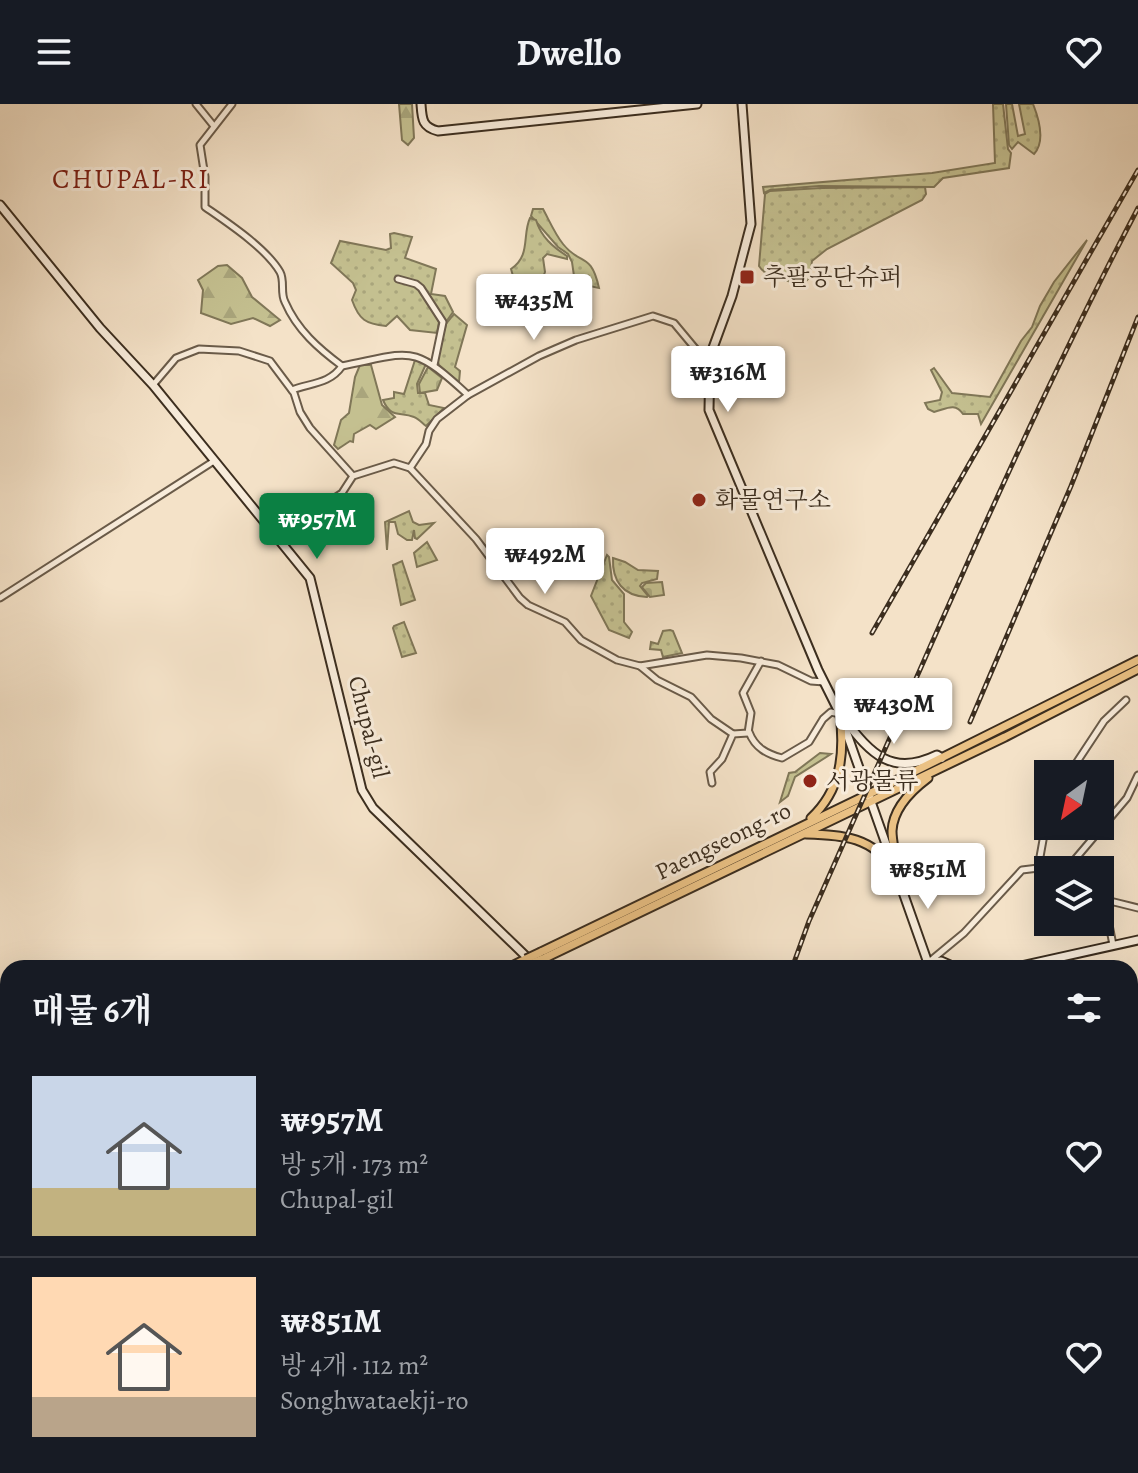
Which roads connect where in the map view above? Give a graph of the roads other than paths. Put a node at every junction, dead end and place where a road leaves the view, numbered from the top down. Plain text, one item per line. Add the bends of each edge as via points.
1 (196, 104) edge
2 (232, 104) edge
3 (421, 104) edge
4 (568, 104) edge
5 (697, 104) edge
6 (742, 104) edge
7 (568, 116) junction
8 (213, 125) junction
9 (0, 205) edge
10 (398, 279) dead end
11 (434, 365) junction
12 (342, 366) junction
13 (710, 366) junction
14 (153, 385) junction
15 (292, 390) junction
16 (468, 395) junction
17 (214, 461) junction
18 (410, 468) junction
19 (353, 476) junction
20 (330, 501) dead end
21 (0, 598) edge
22 (1138, 660) edge
23 (761, 661) junction
24 (640, 666) junction
25 (1138, 669) edge
26 (824, 682) junction
27 (1126, 700) dead end
28 (840, 714) junction
29 (748, 729) junction
30 (733, 734) junction
31 (1078, 760) edge
32 (946, 761) junction
33 (1138, 775) edge
34 (712, 783) dead end
35 (869, 798) junction
36 (802, 829) junction
37 (1081, 856) edge
38 (1034, 868) edge
39 (896, 870) junction
40 (1114, 902) edge
41 (1138, 908) edge
42 (1111, 936) edge
43 (1138, 940) edge
44 (1113, 945) junction
45 (524, 960) edge
46 (536, 960) edge
47 (925, 960) edge
48 (934, 960) edge
49 (1047, 960) edge

1 - 8 street
2 - 8 street
3 - 7 street via 422,120 438,131
4 - 7 street
5 - 7 street
6 - 13 street via 751,224
8 - 12 street via 200,145 205,207 280,273 284,301 312,344
9 - 14 street, Chupal-gil
10 - 11 street via 416,284 443,322
11 - 12 street via 406,354
11 - 16 street
12 - 15 street via 317,385
13 - 16 street via 674,323 653,316 564,345
13 - 26 street via 709,410
14 - 15 street via 176,358 217,348 270,361
14 - 17 street, Chupal-gil
15 - 19 street via 310,428
16 - 18 street via 437,419
17 - 21 street
17 - 45 street, Chupal-gil via 310,578 362,790 373,808
18 - 19 street via 394,463
18 - 24 street via 528,605 565,622 597,650
19 - 20 street
22 - 32 main road, Paengseong-ro
23 - 24 street via 707,655
23 - 26 street
23 - 29 street via 743,693 751,713
24 - 30 street via 691,697
25 - 32 main road, Paengseong-ro
26 - 28 street
27 - 31 street via 1104,721
28 - 29 street via 831,712 809,742 782,758 754,743
28 - 32 street via 871,749 891,762 910,765 937,755
28 - 35 street
28 - 36 main road via 838,778 827,801
29 - 30 street
30 - 34 street via 710,772
32 - 35 main road, Paengseong-ro
32 - 39 main road via 897,814 892,833
33 - 37 street via 1127,798
35 - 36 main road, Paengseong-ro
35 - 39 street
36 - 39 main road via 856,839
36 - 46 main road, Paengseong-ro, bridge
38 - 48 street via 1022,870
39 - 47 street
40 - 41 street
42 - 44 street
43 - 44 street
44 - 49 street

